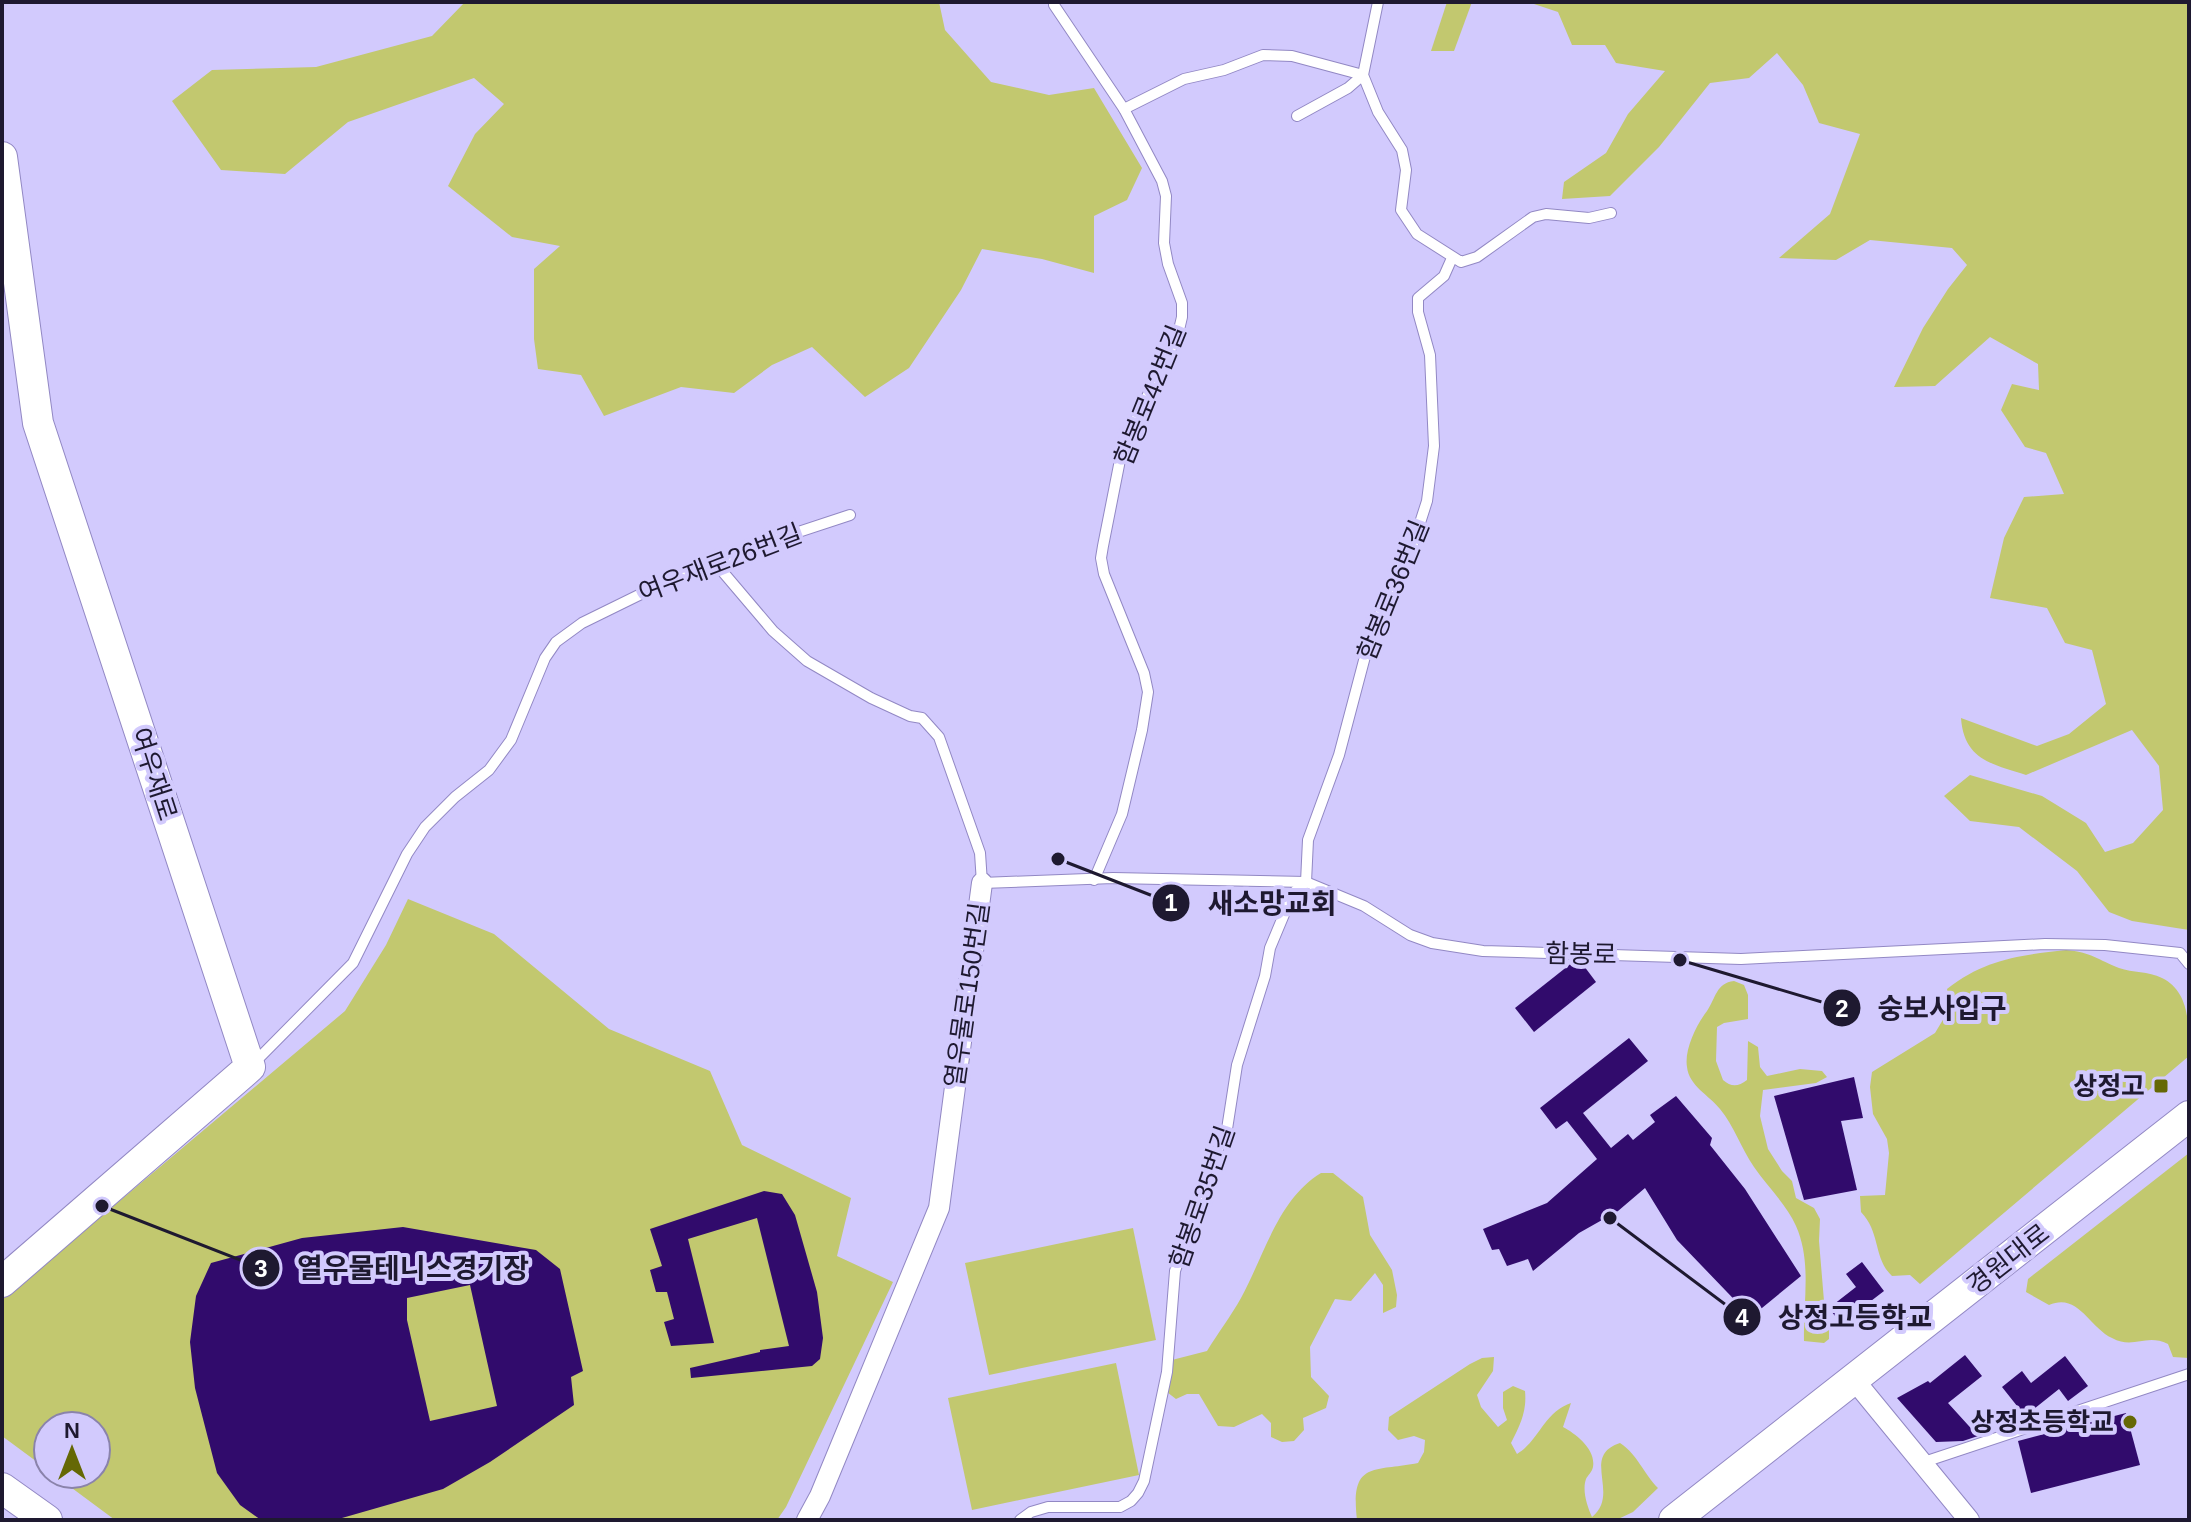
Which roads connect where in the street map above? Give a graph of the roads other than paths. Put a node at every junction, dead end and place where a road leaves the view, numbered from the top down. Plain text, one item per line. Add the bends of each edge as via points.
1 (1378, 2) edge
2 (1054, 5) dead end
3 (1363, 75) junction
4 (1124, 109) junction
5 (1297, 116) dead end
6 (2, 157) edge
7 (1611, 213) dead end
8 (1452, 258) junction
9 (850, 515) dead end
10 (717, 565) junction
11 (1094, 880) junction
12 (1306, 882) junction
13 (982, 883) junction
14 (2189, 964) edge
15 (250, 1067) junction
16 (2189, 1116) edge
17 (2, 1282) edge
18 (2189, 1374) edge
19 (1855, 1381) junction
20 (1921, 1463) junction
21 (2, 1488) edge
22 (47, 1520) edge
23 (807, 1520) edge
24 (1020, 1520) edge
25 (1674, 1520) edge
26 (1969, 1520) edge

1 - 3 lane
2 - 4 lane, 함봉로42번길
3 - 4 lane via 1292,56 1263,55 1184,79
3 - 5 lane
3 - 8 lane via 1402,150 1406,170 1401,210 1417,234
4 - 11 lane, 함봉로42번길 via 1162,181 1164,243 1182,317 1120,460 1101,558 1148,692 1122,814
6 - 15 street, 여우재로 via 38,423
7 - 8 lane via 1533,217 1477,257 1461,262
8 - 12 lane, 함봉로36번길 via 1444,276 1418,298 1431,370 1434,446 1427,501 1411,551 1372,630 1339,755 1308,840
9 - 10 lane, 여우재로26번길 via 753,547
10 - 13 lane, 열우물로150번길 via 773,631 807,661 871,698 922,718 939,737 980,853
10 - 15 lane, 여우재로26번길 via 696,567 640,593 556,642 511,740 489,770 425,827 353,963
11 - 12 lane, 함봉로
11 - 13 lane, 함봉로
12 - 14 lane, 함봉로 via 1364,906 1410,935 1483,951 1741,959 2105,945 2180,953
12 - 24 lane, 함봉로35번길 via 1293,893 1270,948 1237,1065 1227,1129 1175,1271 1167,1372 1144,1481 1131,1501 1120,1507 1048,1507
13 - 23 street, 열우물로150번길 via 939,1208
15 - 17 street
16 - 19 street, 경원대로
18 - 20 lane
19 - 20 street
19 - 25 street, 경원대로
20 - 26 street
21 - 22 street

